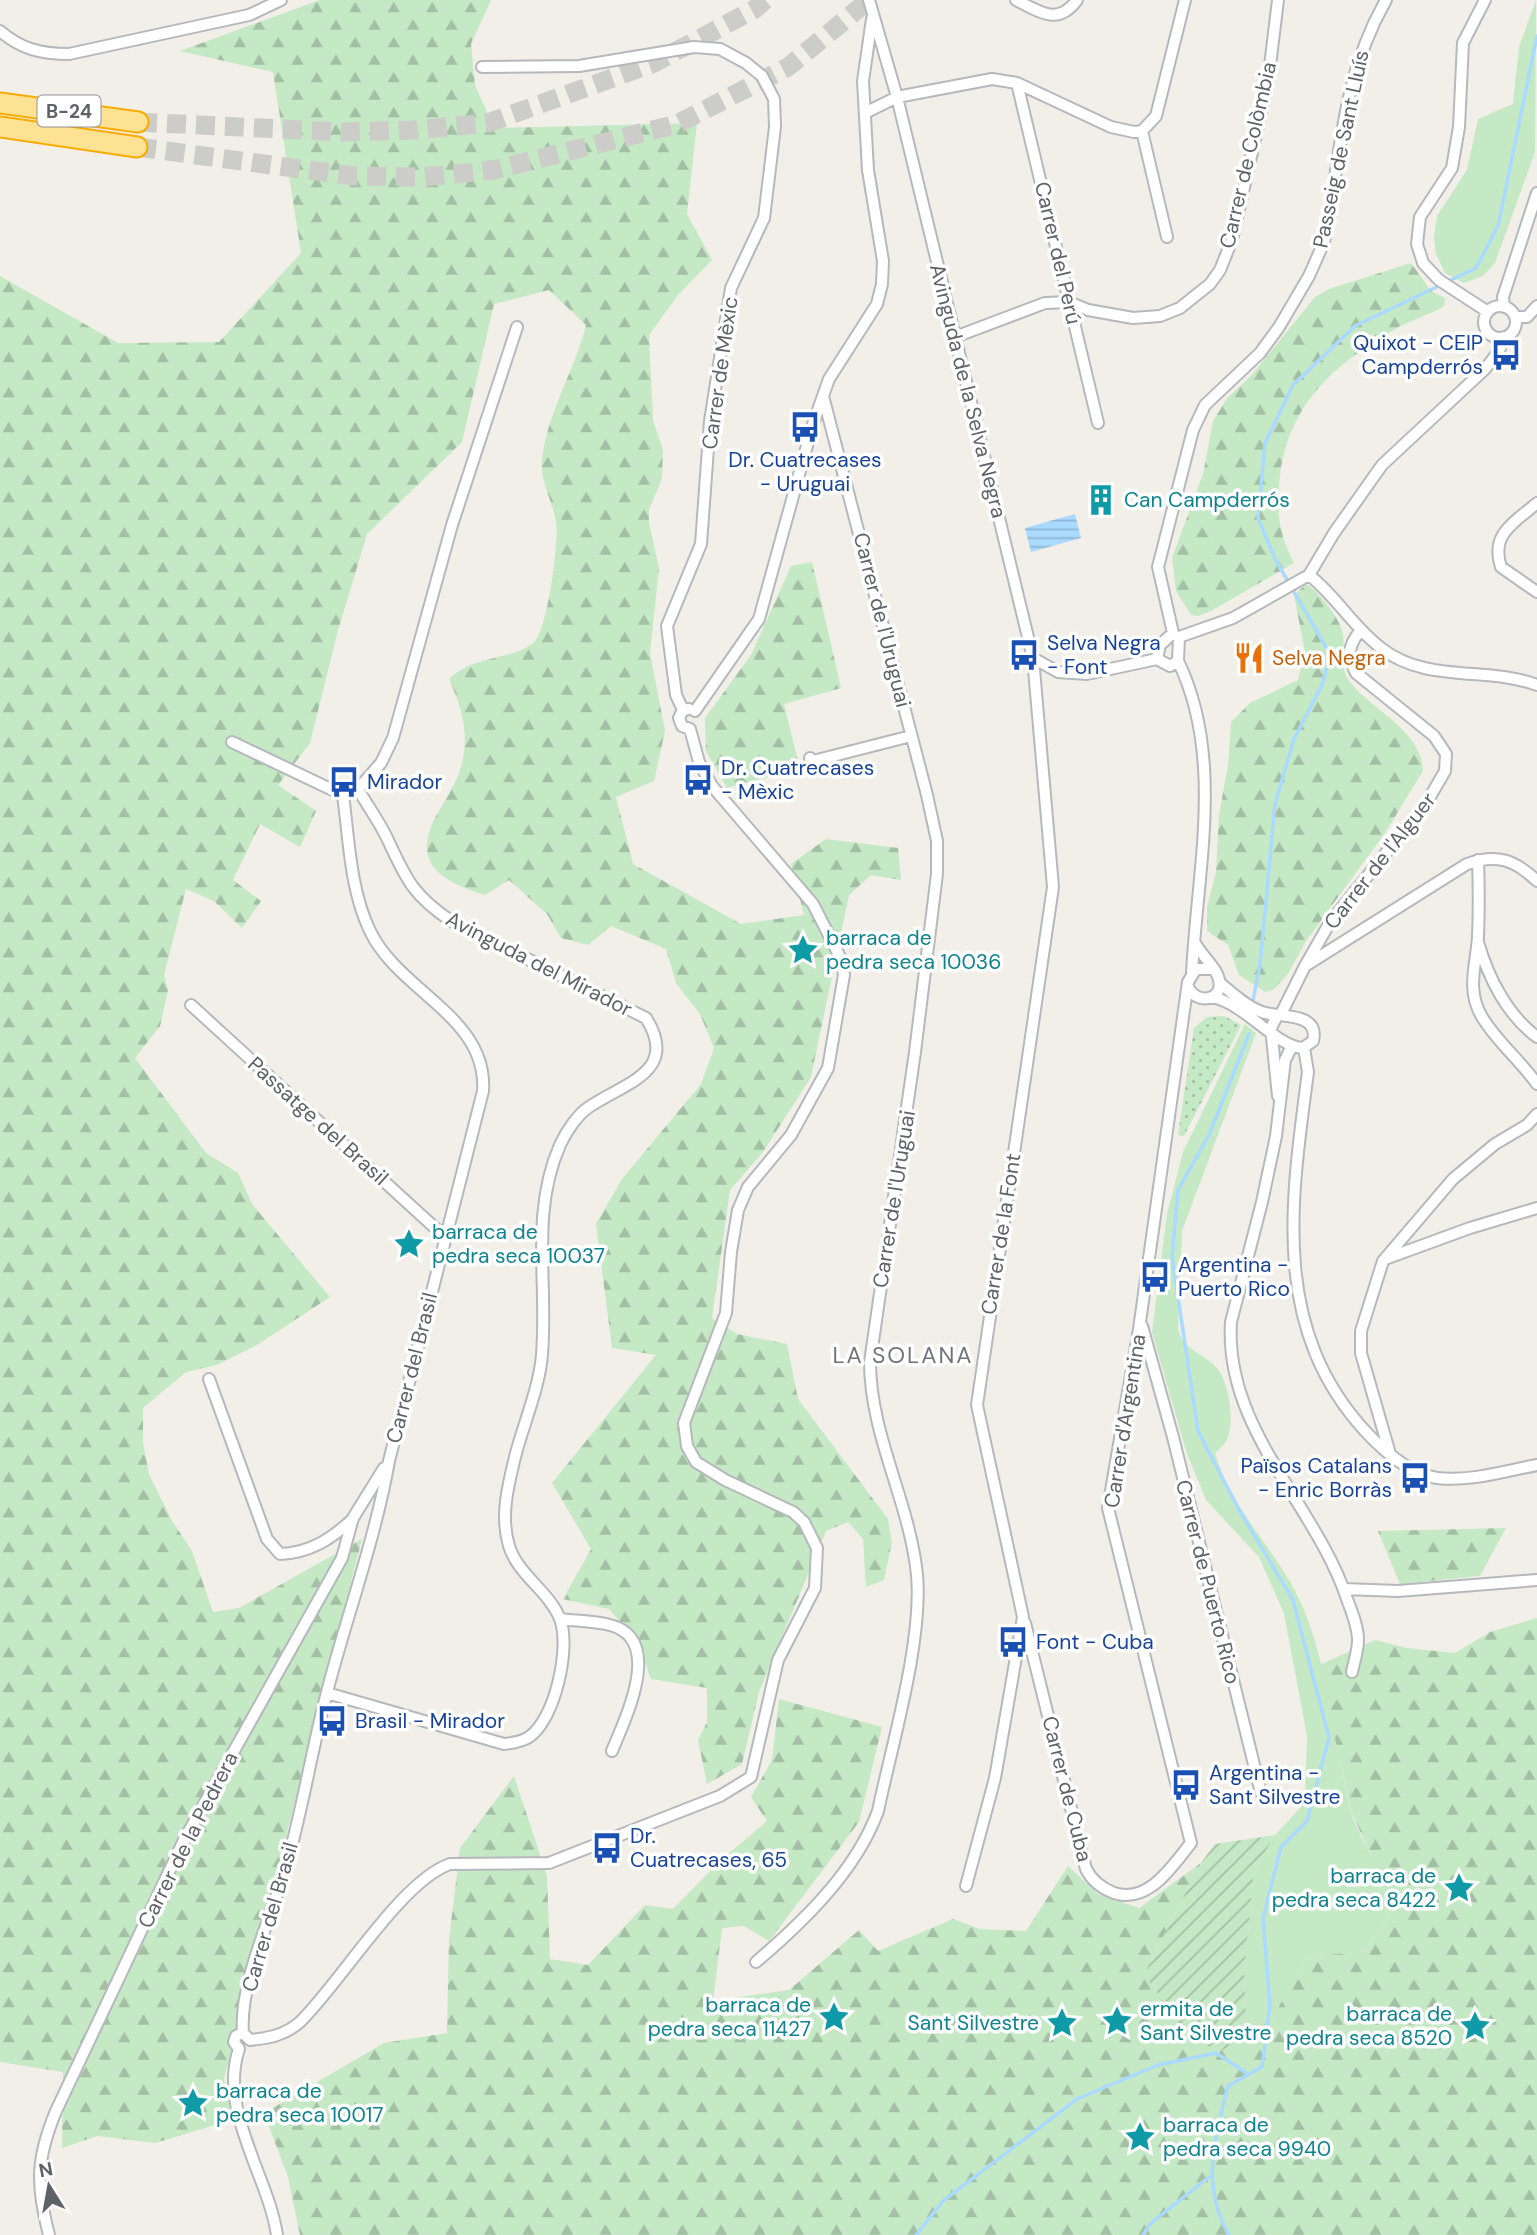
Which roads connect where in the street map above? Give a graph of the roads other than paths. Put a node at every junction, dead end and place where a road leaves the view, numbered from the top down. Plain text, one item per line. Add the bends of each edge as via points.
1 (281, 0) edge
2 (869, 0) edge
3 (1016, 0) edge
4 (1077, 0) edge
5 (1185, 0) edge
6 (1278, 0) edge
7 (1386, 0) edge
8 (1485, 0) edge
9 (873, 15) junction
10 (0, 31) edge
11 (482, 67) dead end
12 (1017, 83) junction
13 (897, 97) junction
14 (0, 103) edge
15 (865, 113) junction
16 (138, 122) tunnel mouth
17 (0, 127) edge
18 (1143, 131) junction
19 (136, 147) tunnel mouth
20 (1537, 192) edge
21 (1167, 237) dead end
22 (1069, 302) junction
23 (1537, 306) edge
24 (1504, 307) junction
25 (1488, 312) junction
26 (1515, 317) junction
27 (517, 327) dead end
28 (955, 337) junction
29 (1504, 337) junction
30 (823, 396) junction
31 (1098, 422) dead end
32 (1537, 503) edge
33 (1309, 575) junction
34 (1537, 592) edge
35 (1360, 631) junction
36 (1176, 635) junction
37 (1033, 657) junction
38 (1157, 659) junction
39 (1178, 661) junction
40 (1537, 685) edge
41 (689, 710) junction
42 (690, 729) junction
43 (911, 736) junction
44 (232, 743) dead end
45 (810, 758) dead end
46 (358, 789) junction
47 (343, 795) junction
48 (1478, 860) junction
49 (1537, 881) edge
50 (1478, 939) junction
51 (1194, 940) junction
52 (1305, 967) junction
53 (1212, 969) junction
54 (1192, 972) junction
55 (1220, 983) junction
56 (1188, 987) junction
57 (1294, 992) junction
58 (1208, 998) junction
59 (191, 1005) dead end
60 (1279, 1015) junction
61 (1296, 1017) junction
62 (1272, 1032) junction
63 (1180, 1034) junction
64 (1537, 1037) edge
65 (1292, 1046) junction
66 (1304, 1048) junction
67 (1537, 1084) edge
68 (1280, 1105) junction
69 (1537, 1114) edge
70 (1537, 1208) edge
71 (444, 1237) junction
72 (1383, 1261) junction
73 (1140, 1320) junction
74 (1133, 1362) junction
75 (1153, 1373) junction
76 (209, 1379) dead end
77 (1390, 1454) junction
78 (389, 1461) junction
79 (1537, 1465) edge
80 (354, 1518) junction
81 (1537, 1580) edge
82 (1344, 1588) junction
83 (1023, 1617) junction
84 (560, 1619) junction
85 (1352, 1672) dead end
86 (327, 1693) junction
87 (612, 1751) dead end
88 (1261, 1793) dead end
89 (1191, 1843) joint
90 (965, 1886) dead end
91 (757, 1962) dead end
92 (247, 2036) junction
93 (49, 2235) edge
94 (277, 2235) edge

1 - 10 street via 249,15 69,54 23,47
2 - 9 street, Avinguda de la Selva Negra
3 - 4 street via 1046,15 1068,12
5 - 18 street via 1156,116
6 - 22 street, Carrer de Colòmbia via 1268,82 1232,240 1220,270 1196,298 1160,316 1133,318
7 - 36 street, Passeig de Sant Lluís via 1353,72 1324,242 1309,276 1260,353 1205,405 1192,430 1158,567
8 - 25 street via 1463,43 1452,168 1420,217 1417,244 1423,263 1439,280
9 - 13 street, Avinguda de la Selva Negra
9 - 15 street via 863,81
11 - 41 street, Carrer de Mèxic via 579,66 694,47 720,49 762,76 775,99 764,219 732,288 710,421 701,544 667,626 676,695
12 - 13 street via 992,79
12 - 18 street via 1111,127
12 - 22 street, Carrer del Perú
13 - 15 street
13 - 28 street, Avinguda de la Selva Negra
14 - 16 highway, B-24
15 - 30 street via 882,284 877,304
17 - 19 highway, B-24
18 - 21 street
20 - 24 street via 1503,297
22 - 28 street, Carrer de Colòmbia via 1045,303
22 - 31 street, Carrer del Perú
23 - 26 street via 1527,317
24 - 25 street
24 - 26 street
25 - 29 street via 1484,322 1488,332
26 - 29 street via 1513,331
27 - 46 street via 452,525 393,738 381,763
28 - 37 street, Avinguda de la Selva Negra
29 - 33 street via 1485,369 1382,464
30 - 41 street via 759,618
30 - 43 street, Carrer de l'Uruguai
32 - 34 street via 1496,546 1501,567
33 - 35 street via 1332,593
33 - 36 street via 1233,618
35 - 40 street via 1380,648 1414,665
35 - 52 street, Carrer de l'Alguer via 1349,648 1356,673 1434,736 1446,754 1445,771 1427,802 1329,923
36 - 38 street via 1160,645
36 - 39 street, Passeig de Sant Lluís
37 - 38 street via 1058,672 1087,674
37 - 83 street, Carrer de la Font via 1053,887 977,1405
38 - 39 street via 1170,666
39 - 51 street via 1191,687 1203,777 1204,844
41 - 42 street via 698,721
41 - 42 street, Carrer de Mèxic via 679,721
42 - 92 street via 712,786 818,912 844,975 828,1068 791,1135 748,1187 738,1210 726,1313 684,1423 687,1446 696,1462 778,1503 804,1522 817,1548 815,1588 778,1660 751,1776 739,1787 549,1863 450,1864 428,1874 300,2022 282,2034
43 - 45 street via 813,761
43 - 91 street, Carrer de l'Uruguai via 937,841 937,874 875,1319 870,1384 915,1564 914,1639 871,1831 800,1924
44 - 47 street
46 - 47 street
46 - 84 street, Avinguda del Mirador via 397,864 431,907 646,1018 658,1046 644,1075 586,1110 573,1124 553,1162 543,1207 542,1357 505,1513 514,1558
47 - 71 street, Carrer del Brasil via 353,871 370,931 401,973 462,1028 481,1057 484,1071 478,1117
48 - 49 street via 1510,860
48 - 50 street
48 - 52 street via 1455,870
50 - 64 street via 1484,963 1508,1009
50 - 67 street via 1472,972 1480,1014
51 - 53 street
51 - 54 street
52 - 57 street, Carrer de l'Alguer
53 - 54 street via 1201,967
53 - 55 street
54 - 56 street
55 - 58 street
55 - 60 street via 1260,1012
56 - 58 street via 1193,996
56 - 63 street, Carrer d'Argentina
57 - 60 street, Carrer de l'Alguer
57 - 61 street
58 - 62 street via 1228,1001
58 - 63 street, Carrer d'Argentina via 1188,1017
59 - 71 street, Passatge del Brasil
60 - 61 street
60 - 62 street
61 - 66 street via 1310,1024 1314,1032 1313,1041
62 - 65 street
62 - 68 street
63 - 73 street, Carrer d'Argentina
65 - 66 street
65 - 68 street via 1285,1060
66 - 77 street via 1308,1072 1293,1235 1298,1297 1314,1354 1329,1386
68 - 82 street via 1262,1202 1231,1322 1231,1354 1261,1442
69 - 72 street via 1453,1179
70 - 72 street
71 - 78 street, Carrer del Brasil
72 - 77 street via 1361,1331 1361,1353
73 - 74 street, Carrer d'Argentina
73 - 75 street, Carrer de Puerto Rico
74 - 75 street
74 - 89 street, Carrer d'Argentina via 1108,1508
75 - 88 street, Carrer de Puerto Rico
76 - 80 street via 267,1539 280,1554 301,1553 334,1536
77 - 79 street via 1436,1478
78 - 80 street, Carrer de la Pedrera
78 - 86 street, Carrer del Brasil via 379,1514
80 - 93 street, Carrer de la Pedrera via 342,1558 184,1840 56,2111 40,2157 39,2193
81 - 82 street via 1398,1591
82 - 85 street via 1358,1640
83 - 89 street, Carrer de Cuba via 1090,1877 1111,1892 1126,1896 1146,1892
83 - 90 street, Carrer de la Font via 995,1778
84 - 86 street via 564,1648 550,1713 529,1737 518,1742 491,1742
84 - 87 street via 611,1625 624,1631 638,1653 633,1695
86 - 92 street, Carrer del Brasil via 284,1874 245,2004
92 - 94 street, Carrer del Brasil via 235,2039 239,2049 233,2071 238,2111

